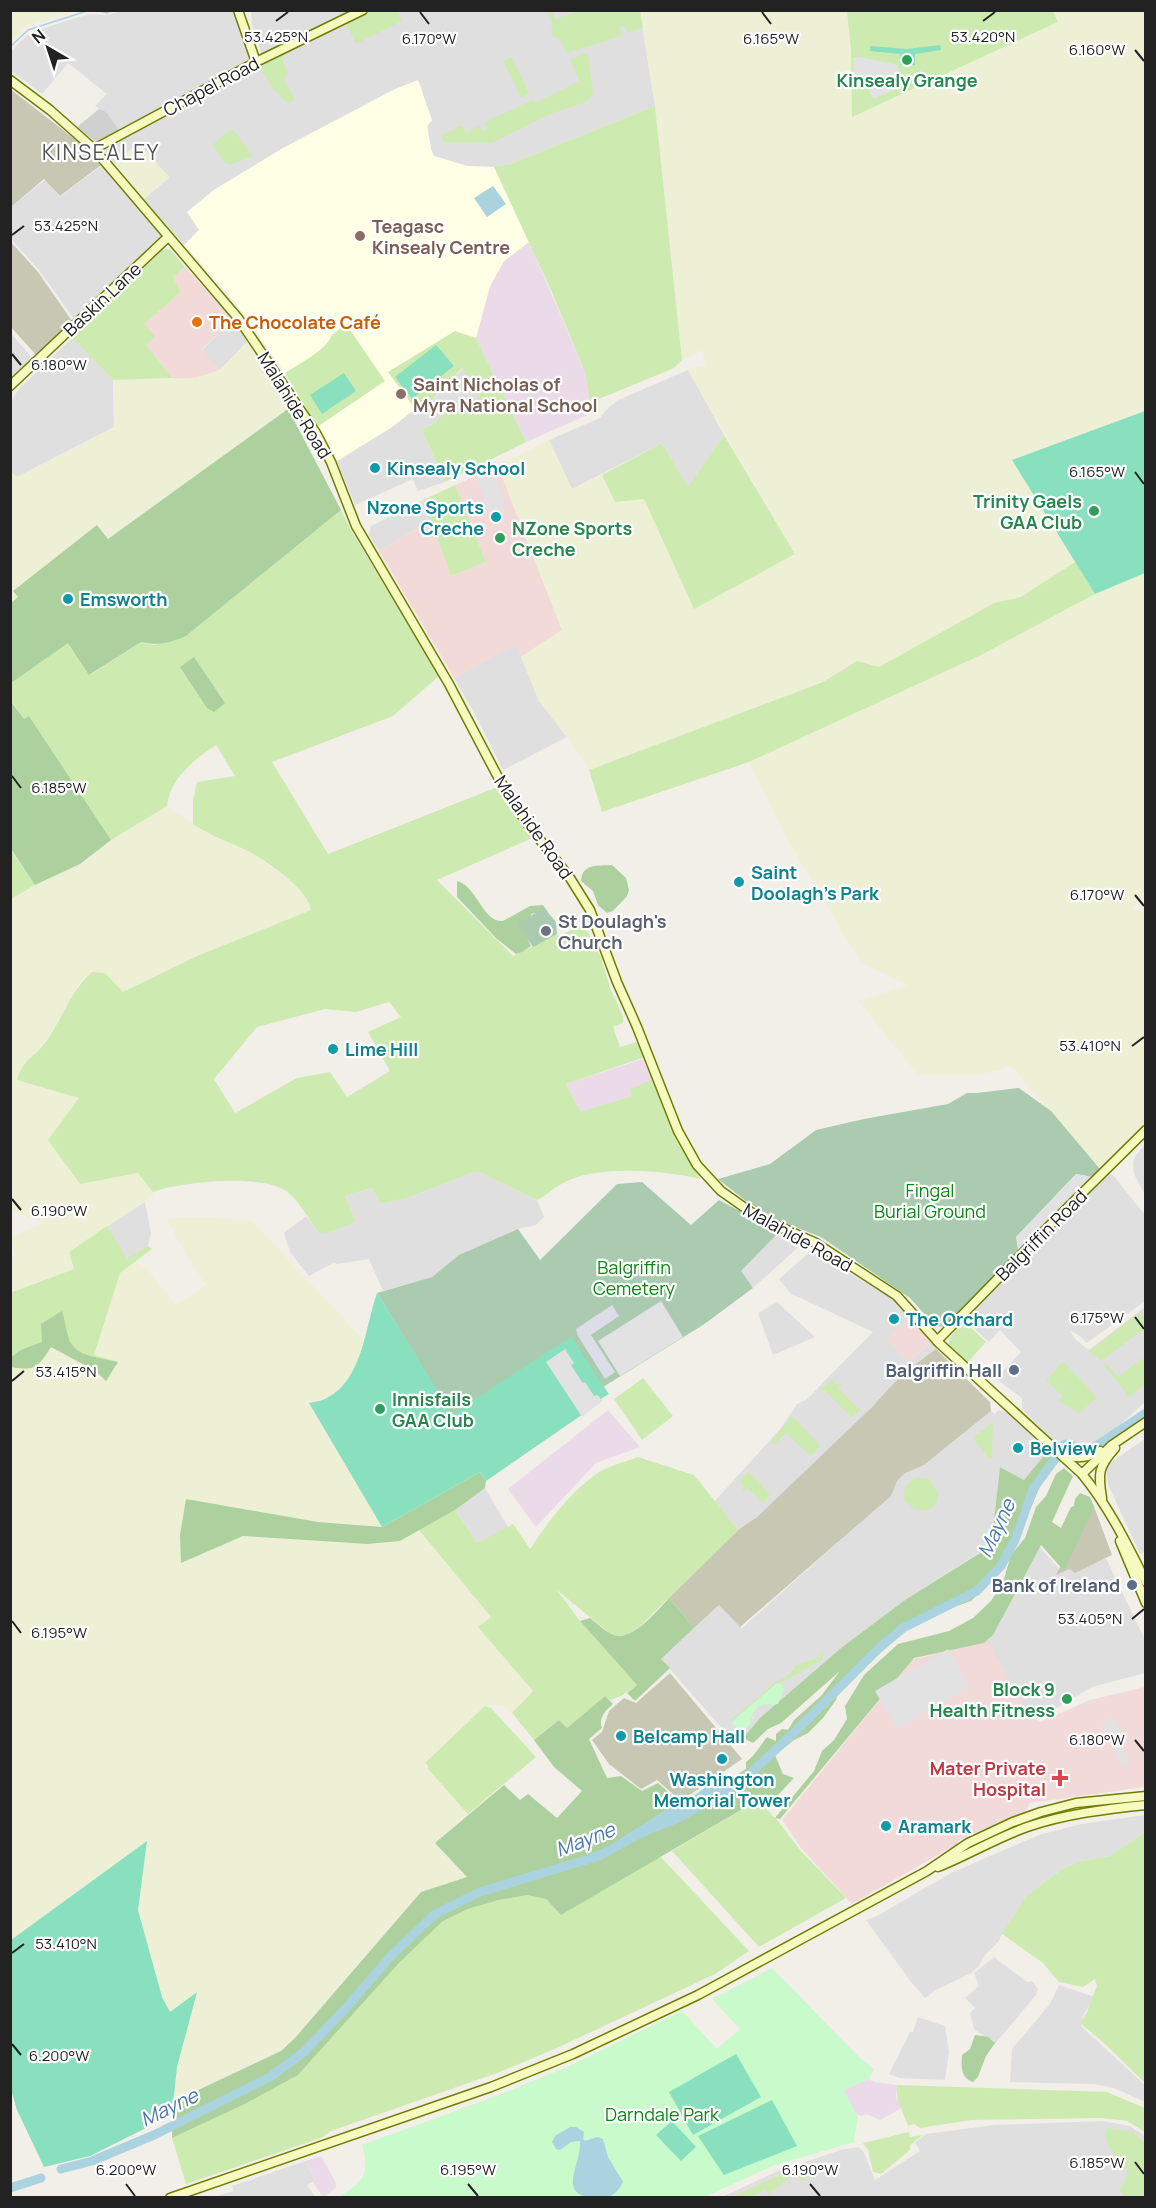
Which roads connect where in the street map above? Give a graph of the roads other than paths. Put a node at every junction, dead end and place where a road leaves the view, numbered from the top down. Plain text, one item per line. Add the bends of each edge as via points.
1 (238, 10) edge
2 (363, 10) edge
3 (256, 62) junction
4 (10, 80) edge
5 (94, 149) junction
6 (168, 237) junction
7 (10, 386) edge
8 (1146, 1130) edge
9 (938, 1341) junction
10 (1146, 1422) edge
11 (1146, 1428) edge
12 (1123, 1435) junction
13 (1118, 1446) junction
14 (1055, 1450) junction
15 (1082, 1474) junction
16 (1102, 1502) junction
17 (1108, 1510) junction
18 (1146, 1582) edge
19 (1146, 1603) edge
20 (1144, 1798) edge
21 (170, 2198) edge

1 - 3 main road
2 - 3 main road, Chapel Road
3 - 5 main road, Chapel Road
4 - 5 main road, Malahide Road
5 - 6 main road, Malahide Road
6 - 7 main road, Baskin Lane
6 - 9 main road, Malahide Road via 238,318 316,433 356,526 449,684 499,779 590,910 678,1131 697,1165 722,1191 758,1217 816,1243 897,1296
8 - 9 main road, Balgriffin Road
9 - 14 main road, Malahide Road
10 - 12 main road
11 - 13 main road
12 - 14 main road via 1092,1456 1071,1457
12 - 15 main road
13 - 15 main road
13 - 16 main road via 1098,1475
14 - 15 main road, Malahide Road
15 - 16 main road, Malahide Road
16 - 17 main road, Malahide Road
17 - 18 main road, Malahide Road
17 - 19 main road, Malahide Road
20 - 21 main road via 1047,1821 1005,1836 927,1871 698,1995 573,2054 491,2087

